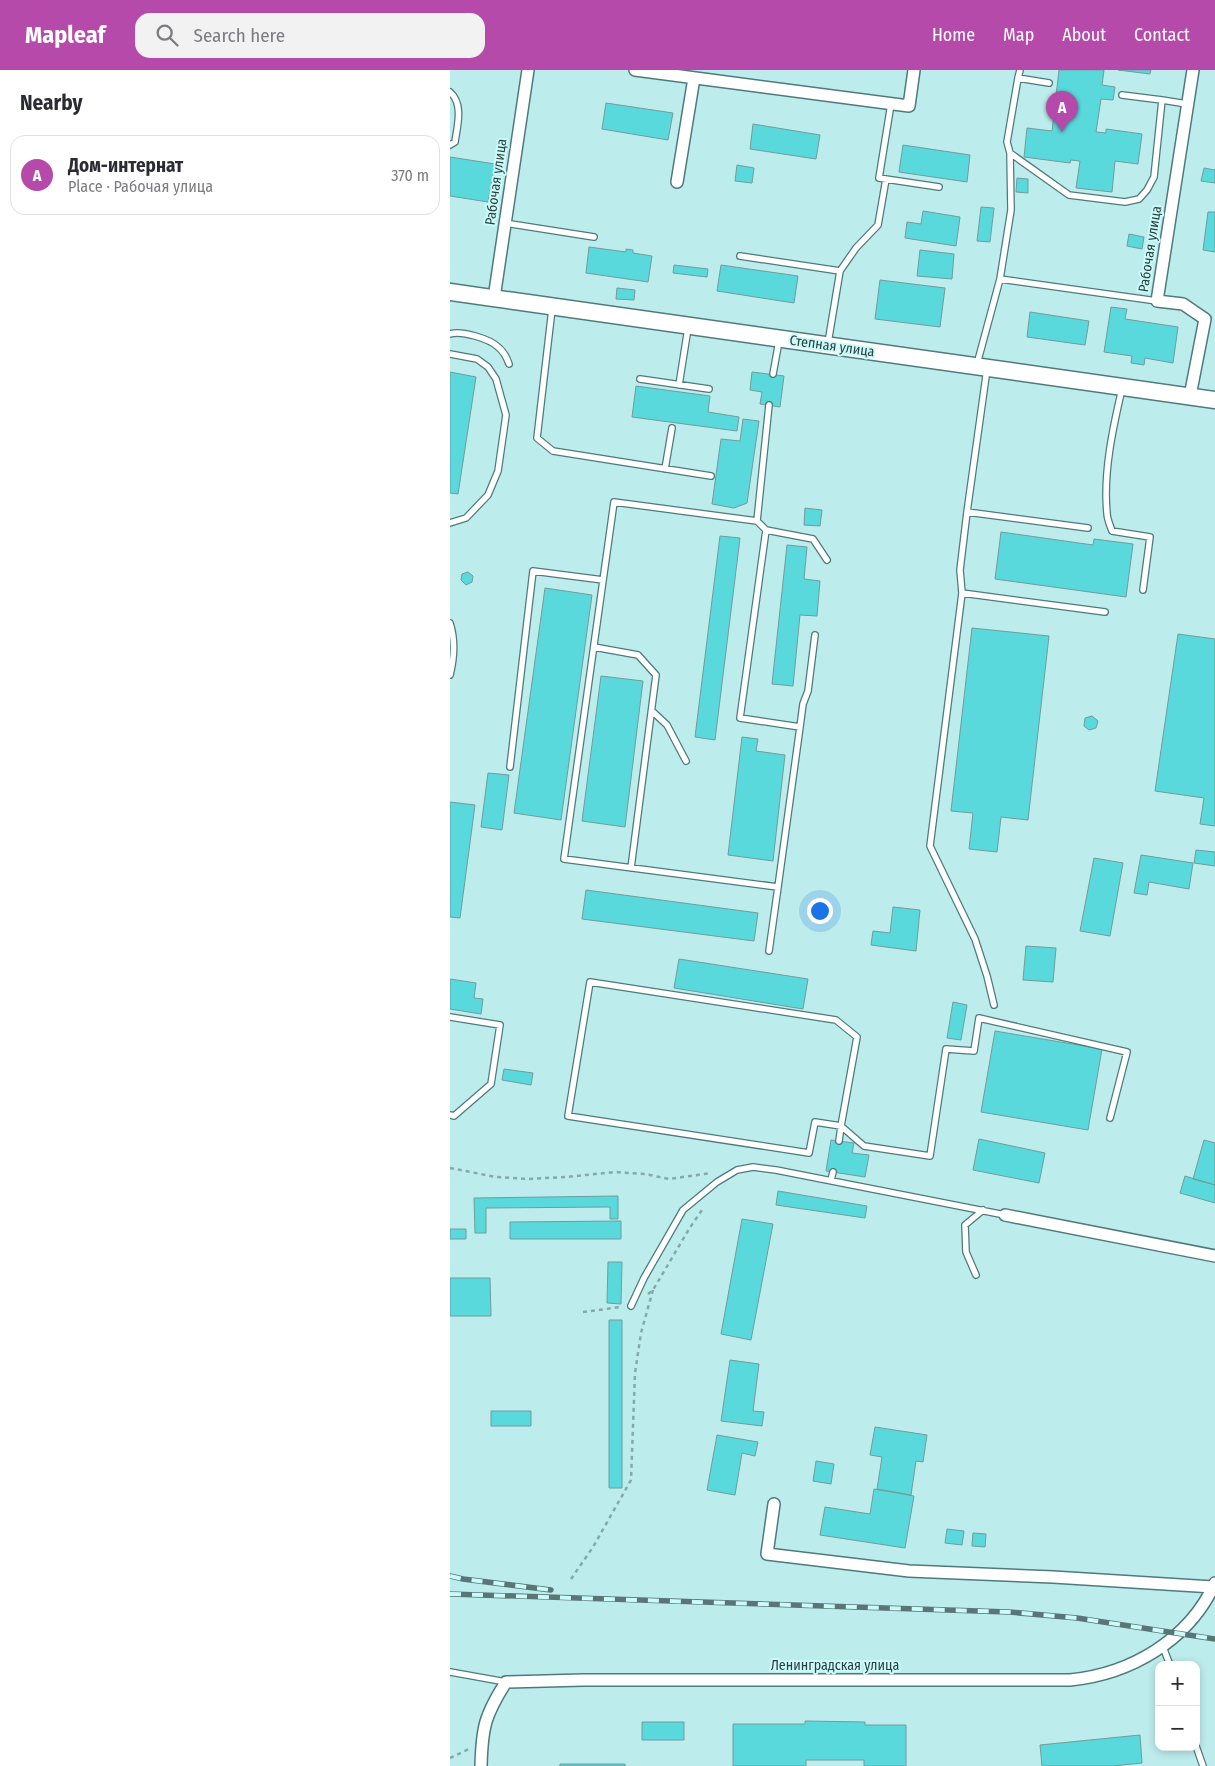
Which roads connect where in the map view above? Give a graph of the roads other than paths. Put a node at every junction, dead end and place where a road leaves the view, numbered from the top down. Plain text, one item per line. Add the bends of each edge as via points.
1 (528, 70) edge
2 (635, 70) edge
3 (914, 70) edge
4 (1020, 70) edge
5 (1193, 70) edge
6 (694, 78) junction
7 (1018, 78) junction
8 (1050, 83) dead end
9 (450, 92) edge
10 (1122, 95) dead end
11 (1162, 100) junction
12 (891, 104) junction
13 (1187, 104) junction
14 (450, 145) edge
15 (1010, 153) junction
16 (886, 179) junction
17 (677, 182) dead end
18 (939, 187) dead end
19 (505, 223) junction
20 (594, 237) dead end
21 (740, 256) dead end
22 (840, 271) junction
23 (1000, 279) junction
24 (450, 292) edge
25 (494, 298) junction
26 (1157, 301) junction
27 (553, 306) junction
28 (1210, 320) edge
29 (688, 326) junction
30 (450, 334) edge
31 (779, 339) junction
32 (828, 345) junction
33 (450, 354) edge
34 (509, 364) dead end
35 (982, 367) junction
36 (773, 374) dead end
37 (640, 379) dead end
38 (679, 385) junction
39 (1122, 387) junction
40 (709, 389) dead end
41 (1190, 396) junction
42 (1215, 400) edge
43 (769, 405) dead end
44 (672, 428) dead end
45 (665, 469) junction
46 (711, 476) dead end
47 (967, 512) junction
48 (757, 521) junction
49 (450, 523) edge
50 (1088, 528) dead end
51 (766, 530) junction
52 (828, 560) dead end
53 (604, 580) junction
54 (1143, 590) dead end
55 (962, 593) junction
56 (1105, 612) dead end
57 (450, 623) edge
58 (815, 635) dead end
59 (594, 647) junction
60 (450, 675) edge
61 (652, 711) junction
62 (800, 727) junction
63 (686, 761) dead end
64 (510, 767) dead end
65 (631, 868) junction
66 (778, 888) junction
67 (770, 951) dead end
68 (994, 1005) dead end
69 (450, 1017) edge
70 (450, 1115) edge
71 (1110, 1118) dead end
72 (841, 1126) junction
73 (839, 1141) dead end
74 (833, 1172) dead end
75 (831, 1180) junction
76 (983, 1210) junction
77 (1005, 1214) joint
78 (1215, 1256) edge
79 (976, 1275) dead end
80 (631, 1306) dead end
81 (774, 1504) dead end
82 (1214, 1585) edge
83 (1163, 1647) junction
84 (1168, 1661) edge
85 (450, 1672) edge
86 (506, 1682) junction
87 (1198, 1751) edge
88 (481, 1766) edge
89 (1203, 1766) edge

1 - 19 street, Рабочая улица
2 - 6 street
3 - 12 street via 908,106
4 - 7 lane
5 - 13 street, Рабочая улица
6 - 12 street
6 - 17 street
7 - 8 lane
7 - 15 lane via 1007,142
9 - 14 lane via 459,113 454,142
10 - 11 lane
11 - 13 lane
11 - 15 lane via 1154,177 1139,199 1125,202 1069,195
12 - 16 lane via 879,178
13 - 26 street, Рабочая улица
15 - 23 lane via 1011,210
16 - 18 lane
16 - 22 lane via 878,225
19 - 20 lane
19 - 25 street, Рабочая улица
21 - 22 lane
22 - 32 lane
23 - 26 lane
23 - 35 lane
24 - 25 street, Степная улица
25 - 27 street, Степная улица
26 - 28 street, Рабочая улица via 1183,304
27 - 29 street, Степная улица
27 - 45 lane via 537,438 553,451
28 - 41 street, Рабочая улица
29 - 31 street, Степная улица
29 - 38 lane
30 - 34 lane via 456,332 498,346
31 - 32 street, Степная улица
31 - 36 lane
32 - 35 street, Степная улица
33 - 49 lane via 477,359 488,367 496,378 506,415 498,471 488,495 466,518
35 - 39 street, Степная улица
35 - 47 lane
37 - 38 lane
38 - 40 lane
39 - 41 street, Степная улица
39 - 54 lane via 1112,434 1107,514 1112,532 1150,537
41 - 42 street, Степная улица
43 - 48 lane
44 - 45 lane
45 - 46 lane
47 - 50 lane
47 - 55 lane via 960,570
48 - 51 lane
48 - 53 lane via 614,502
51 - 52 lane via 813,538
51 - 62 lane via 740,718
53 - 59 lane
53 - 64 lane via 533,571
55 - 56 lane
55 - 68 lane via 930,846 975,939
57 - 60 lane via 454,662
58 - 62 lane
59 - 61 lane via 638,655 650,668 656,675
59 - 65 lane via 564,859
61 - 63 lane via 667,725
61 - 65 lane
62 - 66 lane
65 - 66 lane
66 - 67 lane
69 - 70 lane via 500,1025 491,1084 454,1116
71 - 72 lane via 1127,1052 979,1018 974,1051 946,1049 930,1156 864,1146
72 - 72 lane via 815,1122 809,1153 568,1116 590,982 836,1020 857,1036
72 - 73 lane
74 - 75 lane
75 - 76 lane
75 - 80 lane via 753,1167 737,1170 717,1182 683,1210
76 - 77 lane
76 - 79 lane via 965,1225 966,1252
77 - 78 street
81 - 82 street via 767,1554 909,1571
82 - 83 street, Ленинградская улица via 1178,1634
83 - 84 lane
83 - 86 street, Ленинградская улица via 1115,1671 1070,1680
85 - 86 lane
86 - 88 street via 491,1705 484,1724
87 - 89 lane

